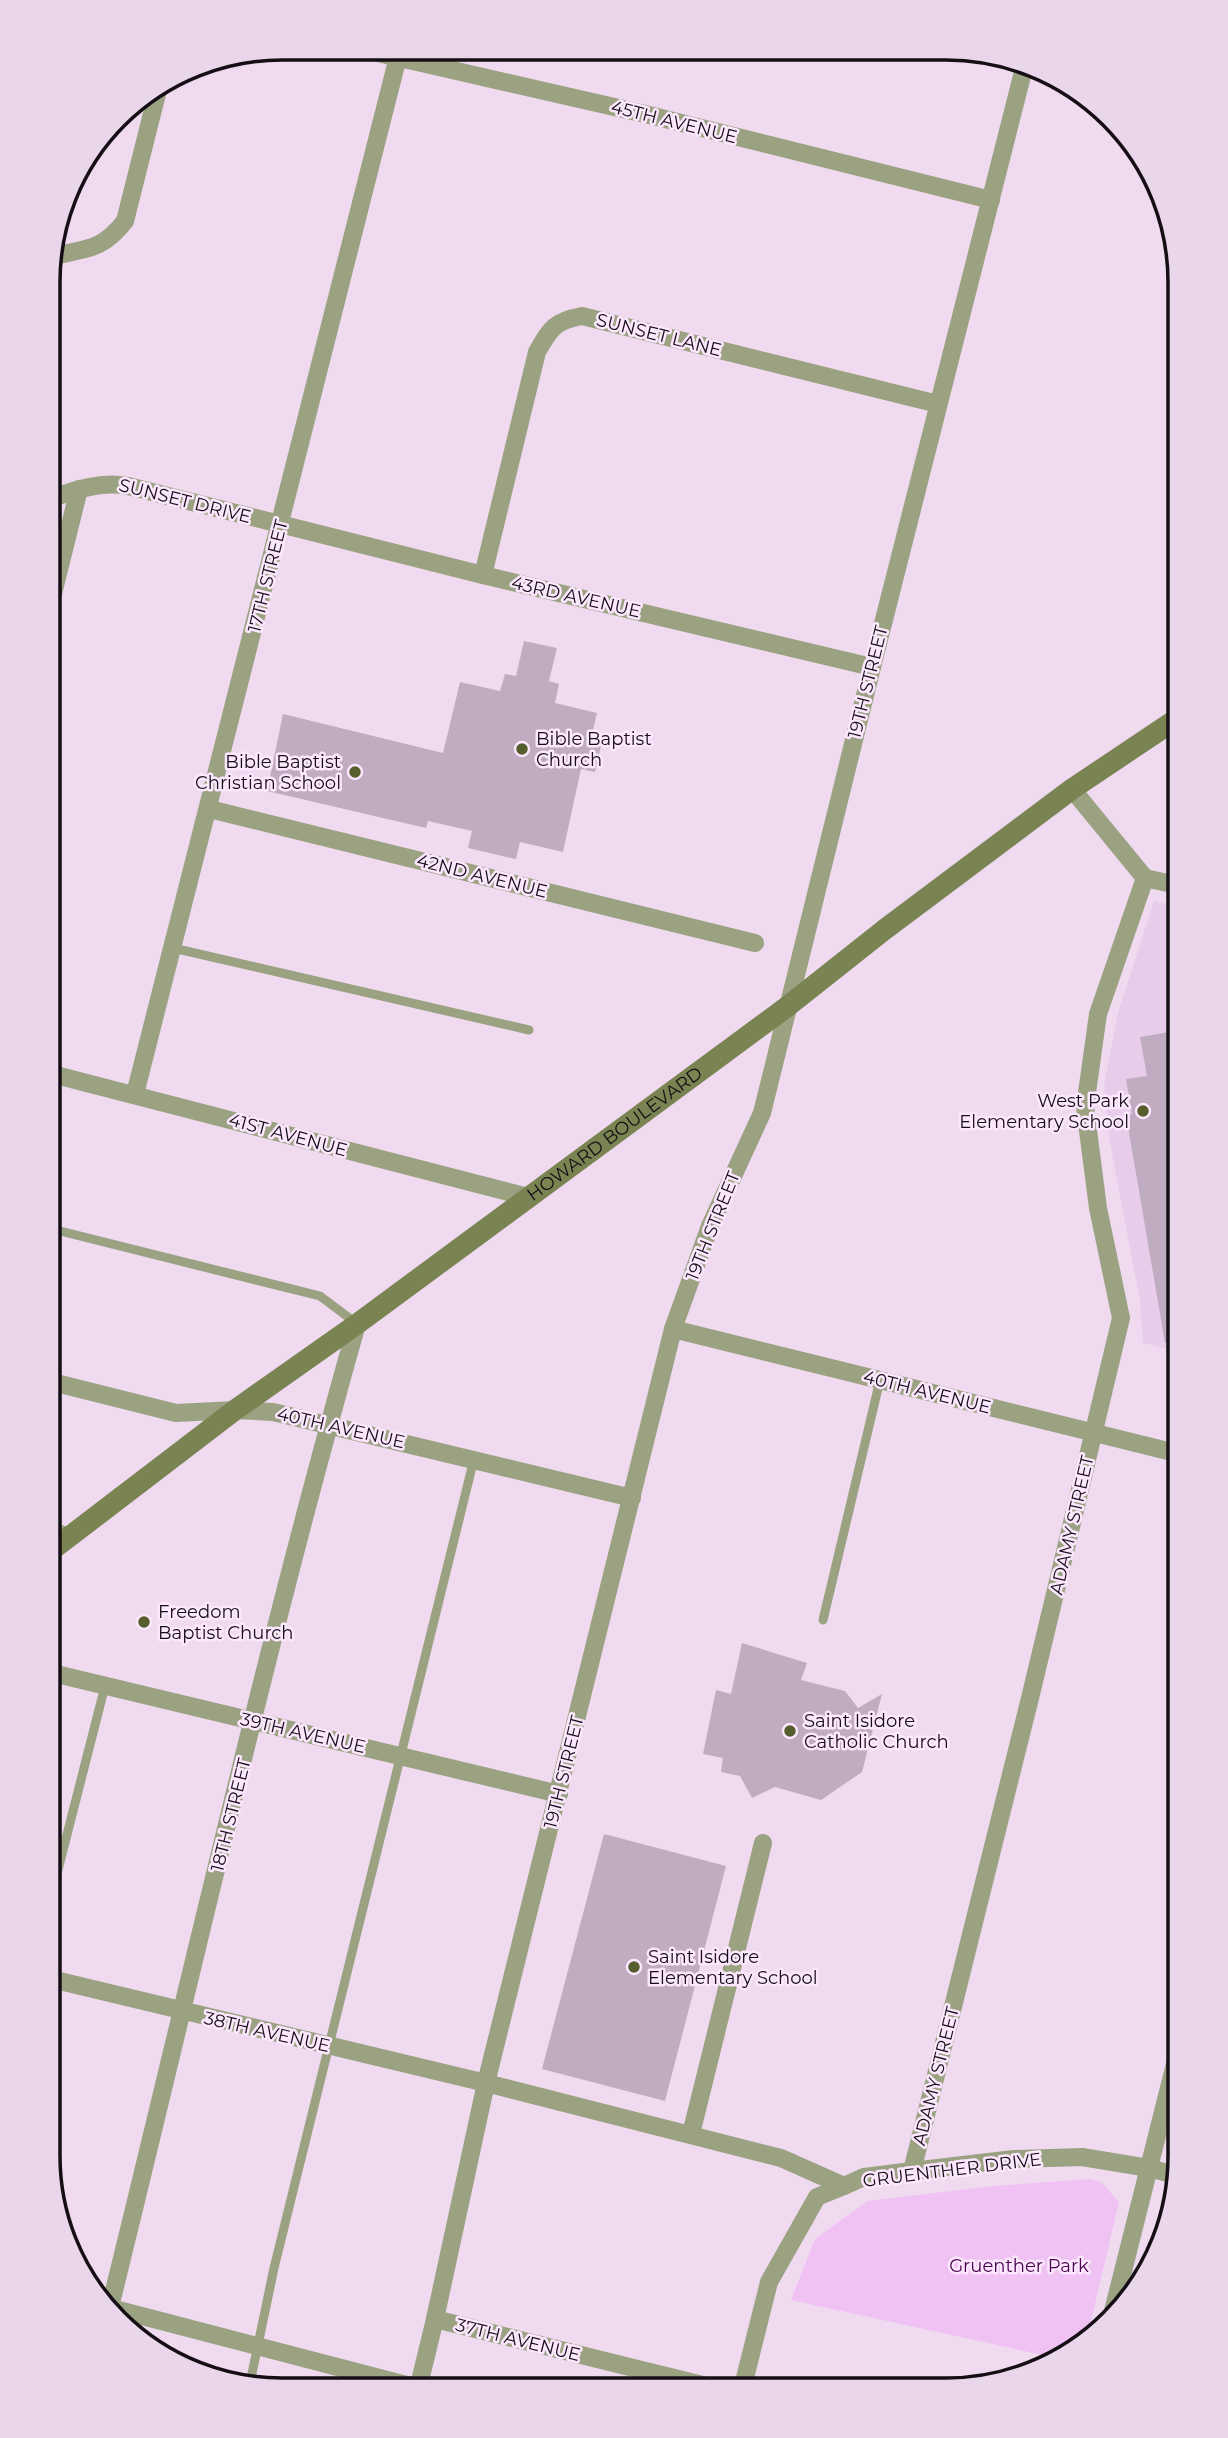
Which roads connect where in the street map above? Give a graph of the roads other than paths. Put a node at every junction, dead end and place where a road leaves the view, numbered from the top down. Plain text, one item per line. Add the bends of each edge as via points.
1 (397, 60) edge
2 (411, 60) edge
3 (1023, 73) edge
4 (156, 98) edge
5 (991, 200) junction
6 (62, 254) edge
7 (938, 404) junction
8 (79, 489) junction
9 (60, 495) edge
10 (281, 525) junction
11 (60, 566) edge
12 (483, 575) junction
13 (872, 667) junction
14 (1168, 725) edge
15 (1072, 789) junction
16 (209, 809) junction
17 (1144, 878) junction
18 (1168, 883) edge
19 (755, 943) dead end
20 (173, 948) junction
21 (788, 1006) junction
22 (529, 1030) dead end
23 (60, 1076) edge
24 (135, 1094) junction
25 (528, 1197) junction
26 (59, 1231) edge
27 (357, 1324) junction
28 (673, 1329) junction
29 (880, 1380) junction
30 (59, 1384) edge
31 (235, 1410) junction
32 (329, 1424) junction
33 (1094, 1433) junction
34 (1168, 1451) edge
35 (474, 1459) junction
36 (632, 1498) junction
37 (59, 1529) edge
38 (73, 1535) junction
39 (59, 1545) edge
40 (822, 1620) dead end
41 (59, 1675) edge
42 (105, 1686) junction
43 (254, 1722) junction
44 (399, 1756) junction
45 (559, 1794) junction
46 (763, 1843) dead end
47 (59, 1862) edge
48 (59, 1982) edge
49 (183, 2012) junction
50 (330, 2047) junction
51 (486, 2083) junction
52 (1168, 2094) edge
53 (691, 2134) junction
54 (1150, 2168) junction
55 (912, 2171) junction
56 (1168, 2173) edge
57 (844, 2186) junction
58 (1116, 2300) edge
59 (113, 2301) edge
60 (121, 2311) edge
61 (435, 2319) junction
62 (257, 2346) junction
63 (251, 2377) edge
64 (377, 2378) edge
65 (421, 2378) edge
66 (674, 2378) edge
67 (745, 2378) edge

1 - 10 street, 17TH STREET
2 - 5 street, 45TH AVENUE
3 - 5 street, 19TH STREET
4 - 6 street via 125,220 102,245
5 - 7 street, 19TH STREET
7 - 12 street, SUNSET LANE via 582,316 564,319 550,329 537,352
7 - 13 street, 19TH STREET
8 - 9 street, SUNSET DRIVE
8 - 10 street, SUNSET DRIVE via 111,483 128,486
8 - 11 street
10 - 12 street, 43RD AVENUE
10 - 16 street, 17TH STREET
12 - 13 street, 43RD AVENUE
13 - 21 street, 19TH STREET
14 - 15 main road, HOWARD BOULEVARD
15 - 17 street
15 - 21 main road, HOWARD BOULEVARD
16 - 19 street, 42ND AVENUE
16 - 20 street, 17TH STREET
17 - 18 street
17 - 33 street, ADAMY STREET via 1098,1014 1086,1107 1098,1208 1121,1318
20 - 22 lane
20 - 24 street, 17TH STREET
21 - 25 main road, HOWARD BOULEVARD
21 - 28 street, 19TH STREET via 762,1113 709,1226
23 - 24 street, 41ST AVENUE
24 - 25 street, 41ST AVENUE
25 - 27 main road, HOWARD BOULEVARD
26 - 27 lane via 320,1296
27 - 31 main road, HOWARD BOULEVARD
27 - 32 street, 18TH STREET
28 - 29 street, 40TH AVENUE
28 - 36 street, 19TH STREET
29 - 33 street, 40TH AVENUE
29 - 40 lane
30 - 31 street, 40TH AVENUE via 176,1413
31 - 32 street, 40TH AVENUE via 273,1412
31 - 38 main road, HOWARD BOULEVARD
32 - 35 street, 40TH AVENUE
32 - 43 street, 18TH STREET
33 - 34 street, 40TH AVENUE
33 - 55 street, ADAMY STREET
35 - 36 street, 40TH AVENUE
35 - 44 lane
36 - 45 street, 19TH STREET
37 - 38 lane
38 - 39 main road, HOWARD BOULEVARD
41 - 42 street, 39TH AVENUE
42 - 43 street, 39TH AVENUE
42 - 47 lane
43 - 44 street, 39TH AVENUE
43 - 49 street, 18TH STREET
44 - 45 street, 39TH AVENUE
44 - 50 lane
45 - 51 street, 19TH STREET
46 - 53 street
48 - 49 street, 38TH AVENUE
49 - 50 street, 38TH AVENUE
49 - 59 street, 18TH STREET
50 - 51 street, 38TH AVENUE
50 - 62 lane
51 - 53 street, GRUENTHER DRIVE
51 - 61 street, 19TH STREET
52 - 54 street
53 - 57 street, GRUENTHER DRIVE via 781,2158
54 - 55 street, GRUENTHER DRIVE via 1082,2157 1014,2159
54 - 56 street, GRUENTHER DRIVE
54 - 58 street
55 - 57 street, GRUENTHER DRIVE via 864,2177
57 - 67 street via 817,2197 769,2282
60 - 62 street
61 - 65 street, 19TH STREET
61 - 66 street, 37TH AVENUE
62 - 63 lane
62 - 64 street

